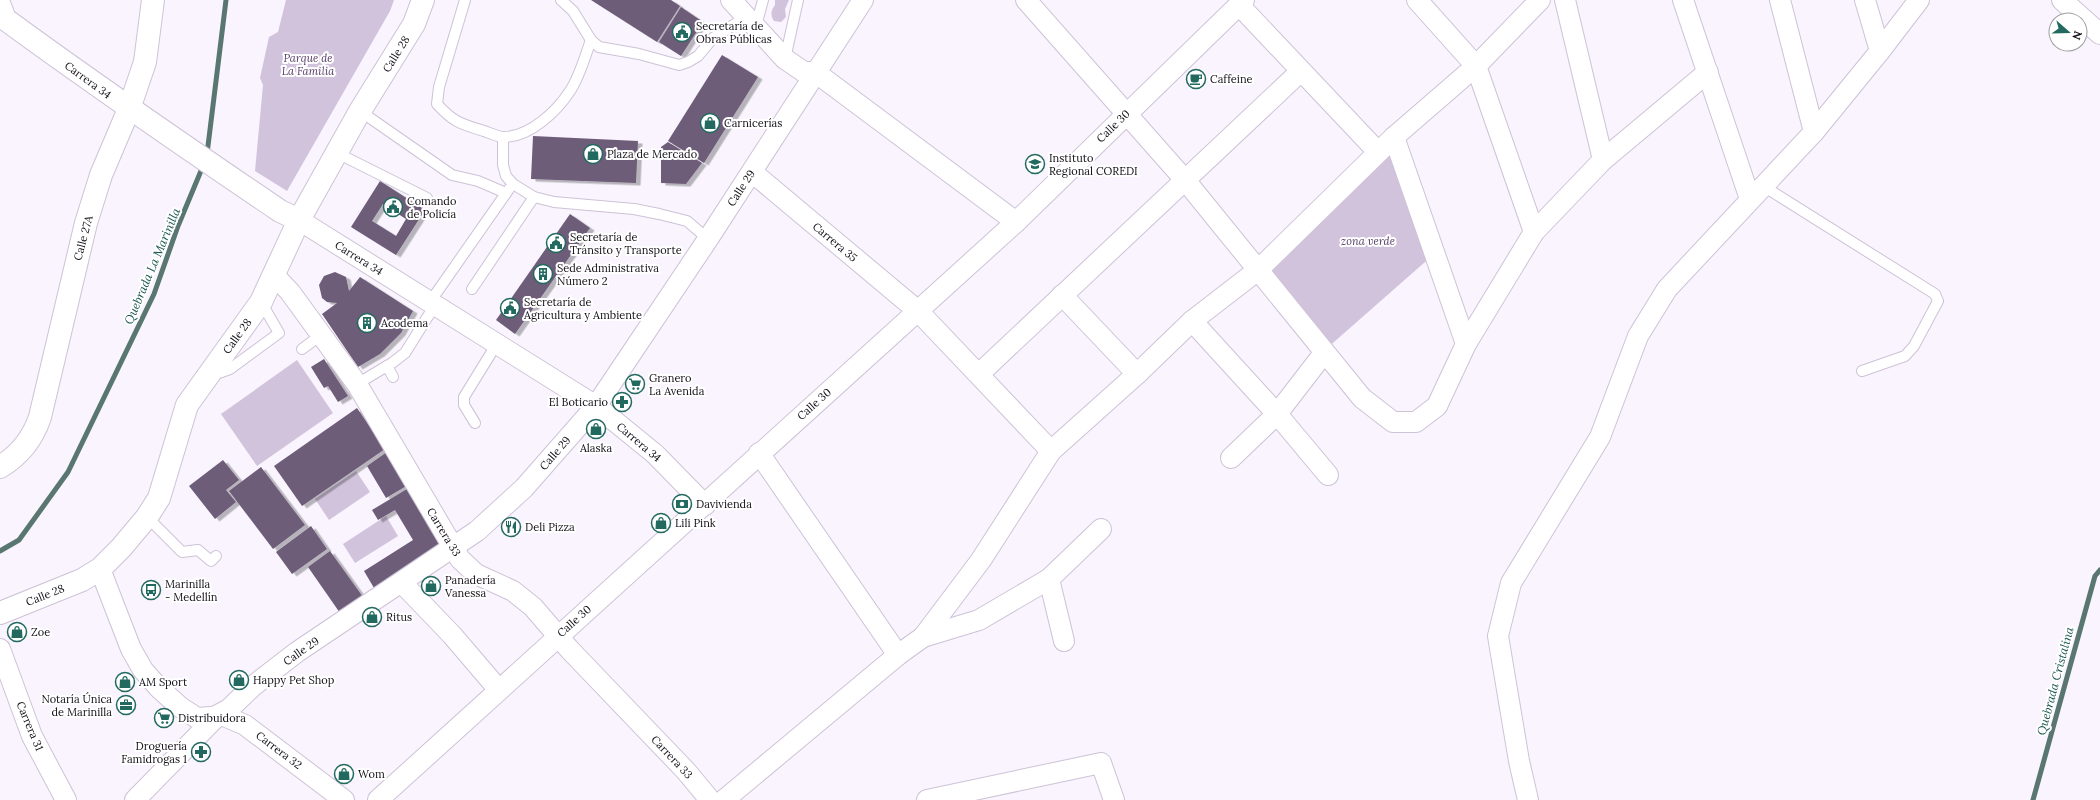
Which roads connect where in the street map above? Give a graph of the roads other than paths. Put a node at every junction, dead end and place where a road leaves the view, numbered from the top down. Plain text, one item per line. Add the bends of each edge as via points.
1 (153, 0) edge
2 (423, 0) edge
3 (465, 0) edge
4 (561, 0) edge
5 (730, 0) edge
6 (763, 0) edge
7 (798, 0) edge
8 (863, 0) edge
9 (1026, 0) edge
10 (1417, 0) edge
11 (1540, 0) edge
12 (1565, 0) edge
13 (1683, 0) edge
14 (1780, 0) edge
15 (1865, 0) edge
16 (1918, 0) edge
17 (2062, 0) edge
18 (1241, 2) edge
19 (2, 19) edge
20 (751, 22) junction
21 (2100, 34) edge
22 (591, 40) junction
23 (1880, 51) junction
24 (785, 59) junction
25 (1476, 66) junction
26 (1301, 70) junction
27 (815, 72) junction
28 (1708, 72) junction
29 (129, 109) junction
30 (360, 111) junction
31 (1125, 114) junction
32 (1814, 132) junction
33 (503, 137) junction
34 (1394, 137) junction
35 (1378, 152) junction
36 (337, 154) junction
37 (1603, 160) junction
38 (752, 172) junction
39 (1185, 180) junction
40 (513, 184) junction
41 (1757, 192) junction
42 (506, 193) junction
43 (534, 197) junction
44 (427, 198) dead end
45 (299, 220) junction
46 (1016, 222) junction
47 (1534, 232) junction
48 (708, 239) junction
49 (1258, 270) junction
50 (274, 275) junction
51 (472, 289) dead end
52 (1062, 295) junction
53 (261, 302) junction
54 (432, 304) junction
55 (918, 311) junction
56 (1192, 321) junction
57 (321, 335) junction
58 (1466, 344) junction
59 (496, 345) junction
60 (302, 349) dead end
61 (1324, 352) junction
62 (388, 366) junction
63 (1862, 371) dead end
64 (979, 374) junction
65 (1136, 374) junction
66 (208, 377) junction
67 (393, 377) dead end
68 (356, 384) junction
69 (596, 406) junction
70 (1277, 414) junction
71 (476, 424) dead end
72 (1051, 451) junction
73 (759, 453) junction
74 (1231, 458) dead end
75 (0, 466) edge
76 (1328, 475) dead end
77 (705, 505) junction
78 (147, 516) junction
79 (1101, 529) dead end
80 (453, 548) junction
81 (216, 556) dead end
82 (100, 569) junction
83 (1049, 579) junction
84 (402, 583) junction
85 (0, 614) edge
86 (558, 636) junction
87 (923, 637) junction
88 (1064, 641) dead end
89 (0, 649) edge
90 (898, 655) junction
91 (499, 690) junction
92 (218, 715) junction
93 (66, 800) edge
94 (135, 800) edge
95 (344, 800) edge
96 (378, 800) edge
97 (710, 800) edge
98 (724, 800) edge
99 (926, 800) edge
100 (1114, 800) edge
101 (1528, 800) edge

1 - 29 main road, Calle 27A via 145,62
2 - 30 main road, Calle 28 via 414,24
3 - 33 lane via 439,87 437,104 450,119
4 - 22 lane via 582,22
5 - 20 street
6 - 20 lane
7 - 24 lane
8 - 27 street, Calle 29
9 - 31 street
10 - 25 street
11 - 25 street
12 - 37 street
13 - 28 street
14 - 32 street
15 - 23 street
16 - 23 street
17 - 21 street
18 - 26 street
18 - 31 street, Calle 30
19 - 29 main road, Carrera 34
20 - 22 lane via 713,38 698,56 679,65 599,47
20 - 24 street
22 - 33 lane via 571,90 557,107 538,125 521,134
23 - 32 street
24 - 27 street via 804,72
25 - 34 street
25 - 47 street
26 - 35 street
26 - 39 street
27 - 38 street, Calle 29
27 - 46 street
28 - 37 street
28 - 41 street
29 - 45 main road, Carrera 34 via 165,130 248,189
29 - 75 main road, Calle 27A via 101,175 86,224 36,429 13,459
30 - 36 main road, Calle 28
30 - 42 lane via 452,175 478,181
31 - 39 street
31 - 46 street, Calle 30
32 - 41 street
33 - 40 lane via 503,165 506,176
34 - 35 street
34 - 58 street
35 - 49 street
36 - 44 lane
36 - 45 main road, Calle 28
37 - 47 street
38 - 48 street, Calle 29
38 - 55 street, Carrera 35
39 - 49 street
39 - 52 street
40 - 42 lane
40 - 43 lane
41 - 63 lane via 1935,294 1938,301 1914,346 1905,356
41 - 101 street via 1667,289 1638,336 1600,437 1511,583 1498,636
42 - 54 lane
43 - 48 lane via 554,202 634,209 659,214 687,221
43 - 51 lane
45 - 50 main road, Calle 28
45 - 54 street, Carrera 34
46 - 55 street, Calle 30
47 - 58 street
48 - 69 street, Calle 29
49 - 56 street
49 - 61 street
50 - 53 main road, Calle 28
50 - 57 street, Carrera 33 via 290,292
52 - 64 street
52 - 65 street
53 - 66 main road, Calle 28
53 - 66 lane via 279,333 230,369
54 - 59 street, Carrera 34
54 - 62 lane via 405,353
55 - 64 street, Carrera 35
55 - 73 street, Calle 30
56 - 65 street
56 - 70 street
57 - 60 lane
57 - 68 street, Carrera 33
58 - 61 street via 1438,406 1416,422 1393,422 1362,398
59 - 69 street, Carrera 34
59 - 71 lane via 464,397 464,405
61 - 70 street
62 - 67 lane
62 - 68 lane
64 - 72 street, Carrera 35
65 - 72 street
66 - 78 main road, Calle 28 via 188,405 159,498
68 - 80 street, Carrera 33
69 - 77 street, Carrera 34 via 654,454
69 - 80 street, Calle 29 via 524,488 477,531
70 - 74 street
70 - 76 street
72 - 87 street via 981,560
73 - 77 street, Calle 30
73 - 90 street
77 - 86 street, Calle 30
78 - 81 lane via 182,552 198,550 211,561
78 - 82 main road, Calle 28
79 - 83 street
80 - 84 street, Calle 29
80 - 86 street, Carrera 33 via 460,559 476,574 513,591 533,607
82 - 85 main road, Calle 28 via 82,580
82 - 92 street, Carrera 32 via 143,670 180,707 197,718
83 - 87 street via 979,620
83 - 88 street
84 - 91 street via 452,635
84 - 92 street, Calle 29 via 297,652 253,686 229,709
86 - 91 street, Calle 30
86 - 97 street, Carrera 33 via 681,765
87 - 90 street
89 - 93 street, Carrera 31 via 32,736
90 - 98 street
91 - 96 street, Calle 30
92 - 94 street, Calle 29
92 - 95 street, Carrera 32 via 245,725
99 - 100 street via 1101,763

